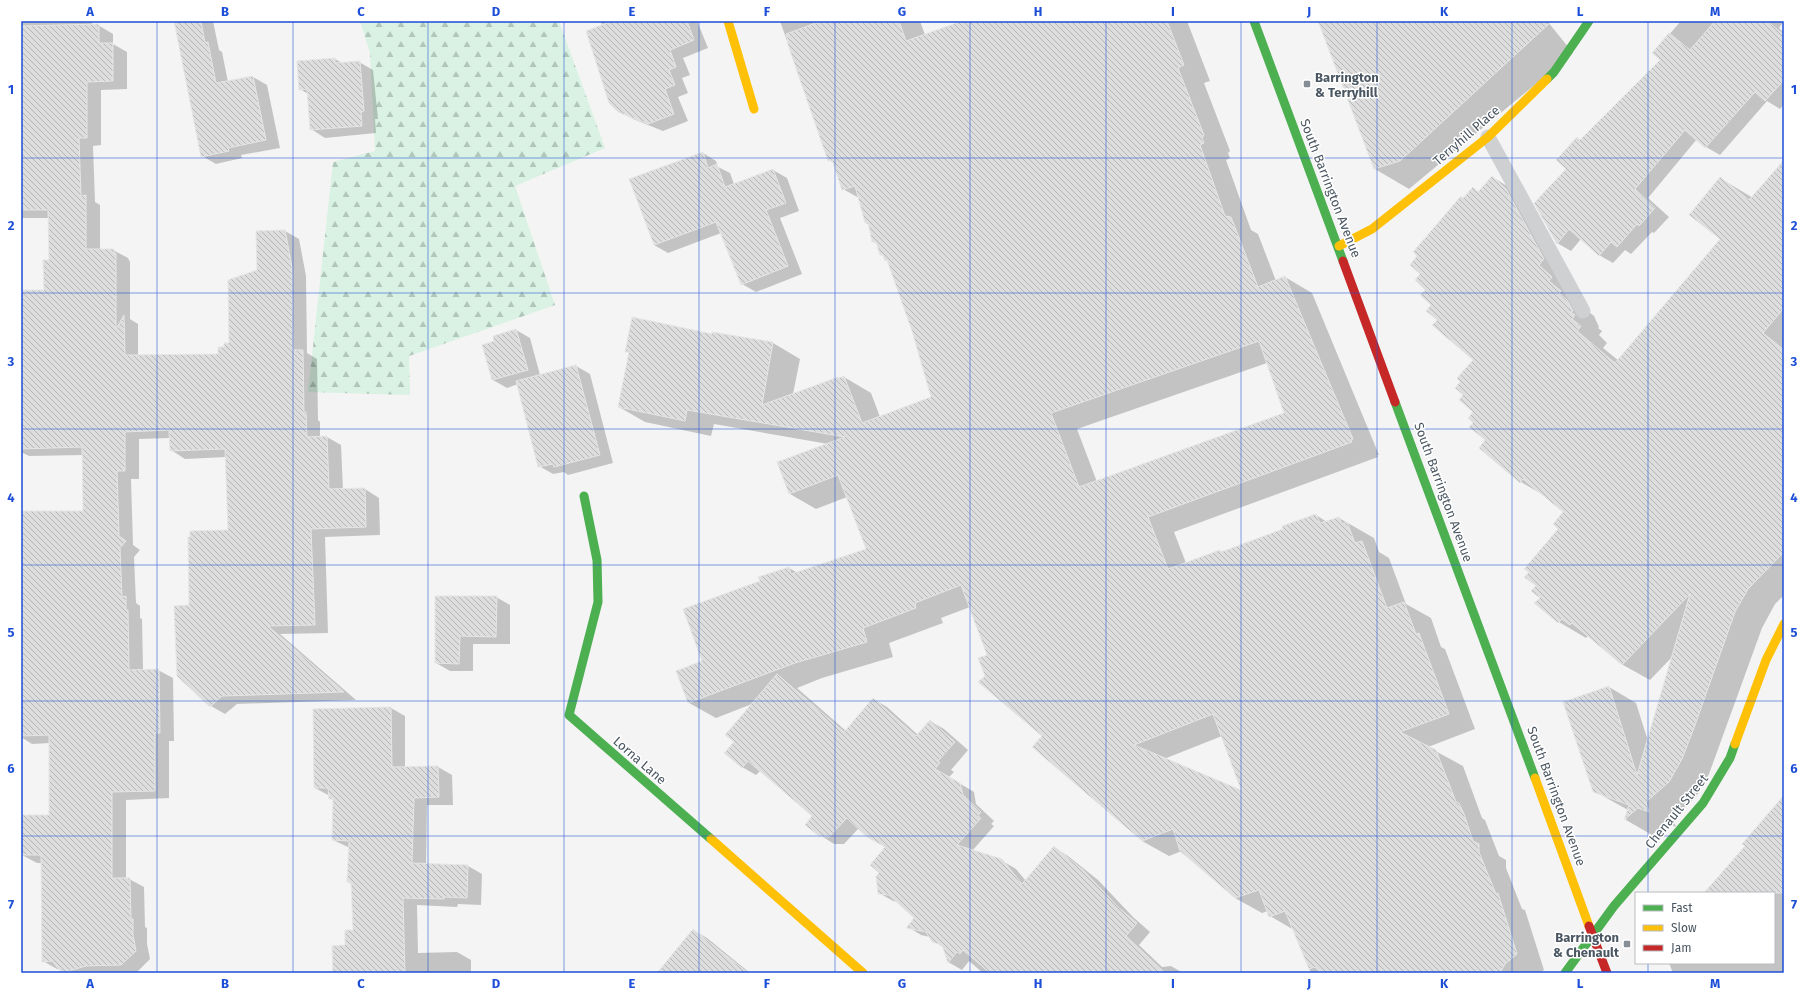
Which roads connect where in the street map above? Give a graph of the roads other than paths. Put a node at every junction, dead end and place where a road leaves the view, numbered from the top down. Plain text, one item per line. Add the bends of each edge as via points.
1 (728, 21) edge
2 (1254, 21) edge
3 (1589, 21) edge
4 (754, 109) dead end
5 (1488, 137) junction
6 (1339, 246) junction
7 (1583, 311) dead end
8 (584, 496) dead end
9 (1784, 624) edge
10 (1593, 934) junction
11 (863, 973) edge
12 (1565, 973) edge
13 (1607, 973) edge

1 - 4 street
2 - 6 street, South Barrington Avenue
3 - 5 street, Terryhill Place via 1554,72
5 - 6 street, Terryhill Place via 1372,229
5 - 7 lane
6 - 10 street, South Barrington Avenue
8 - 11 street, Lorna Lane via 597,560 598,602 569,715
9 - 10 street, Chenault Street via 1744,713 1730,758 1713,788
10 - 12 street, Chenault Street
10 - 13 street, South Barrington Avenue

